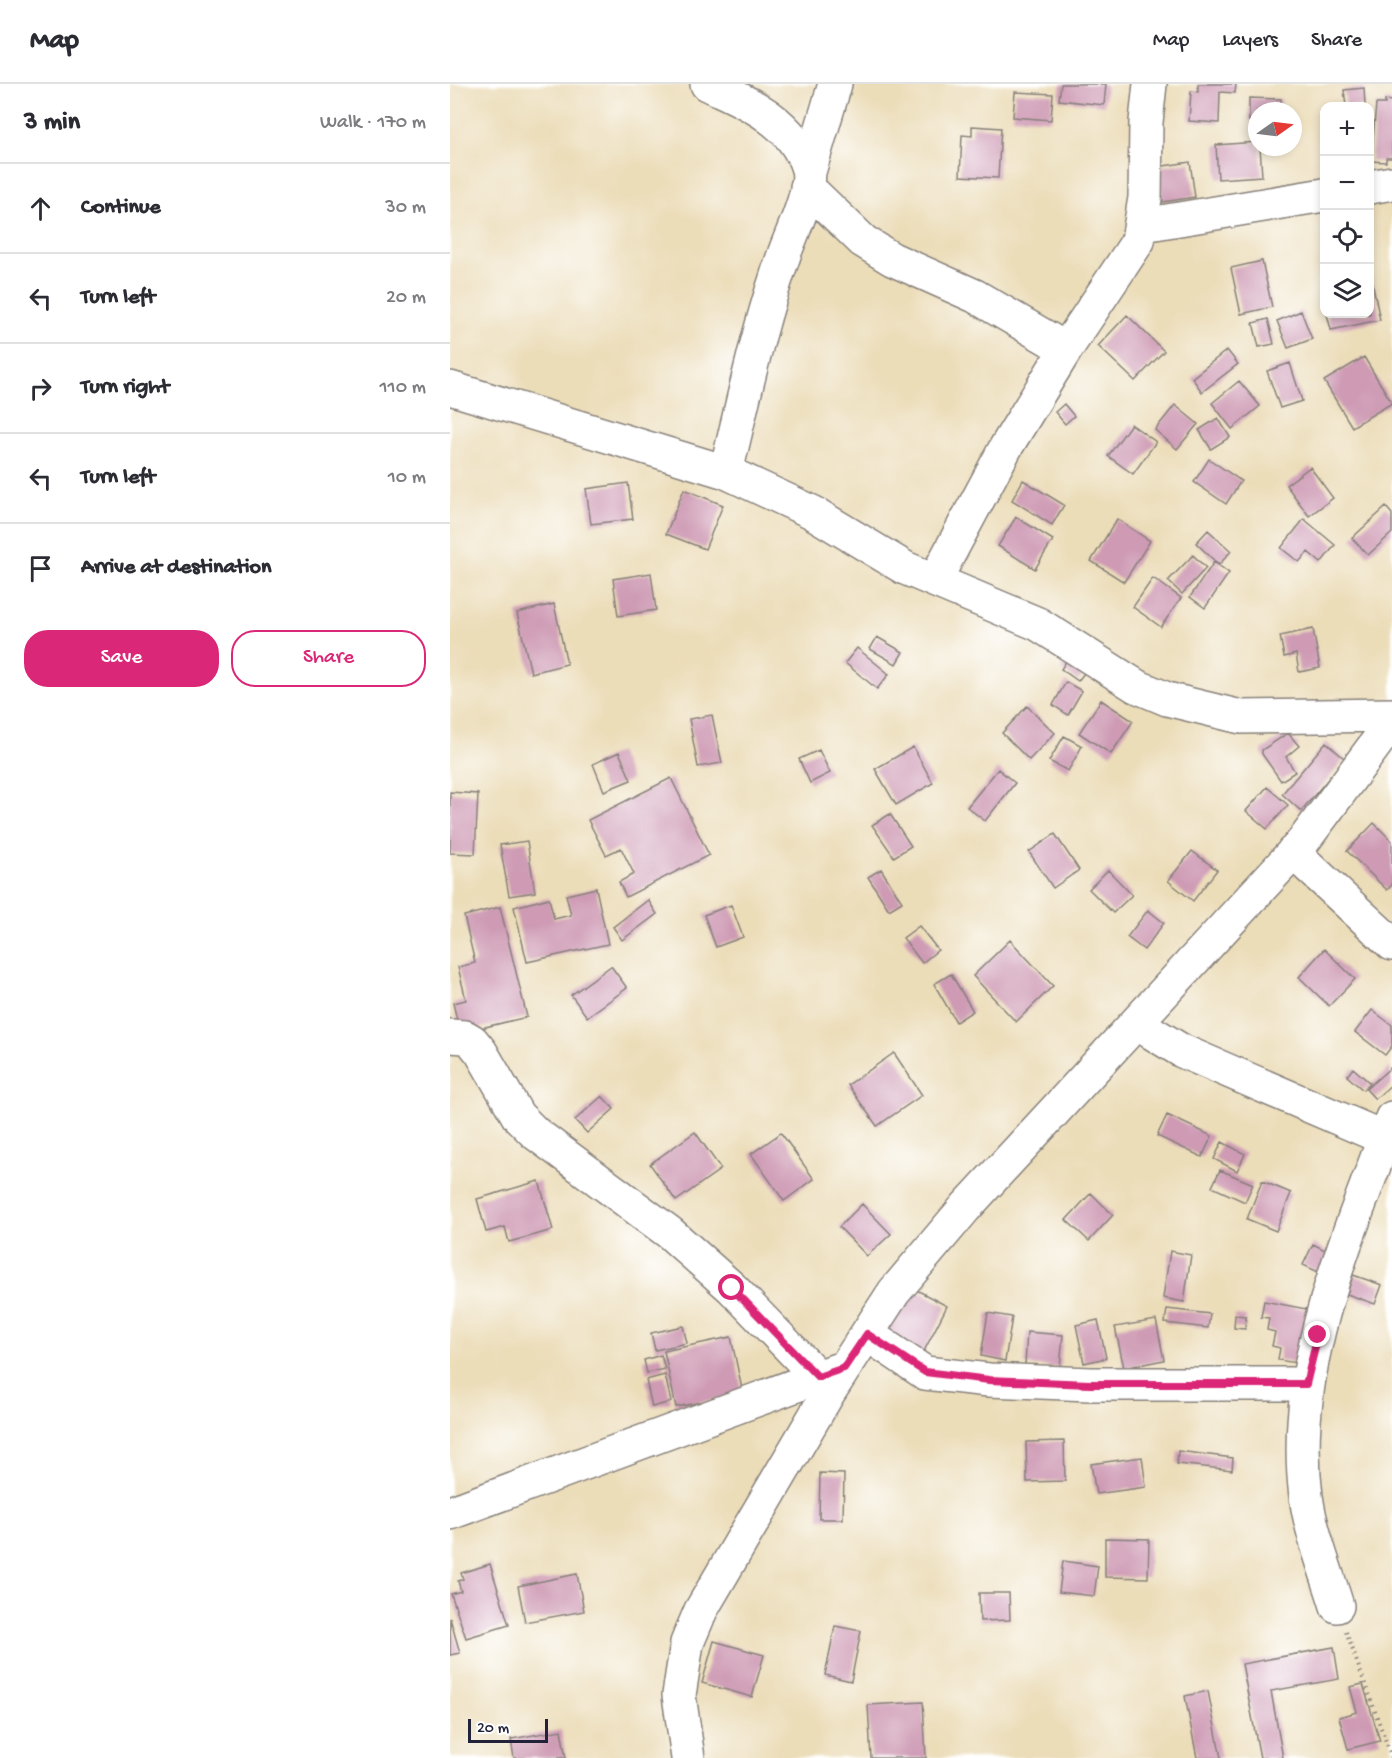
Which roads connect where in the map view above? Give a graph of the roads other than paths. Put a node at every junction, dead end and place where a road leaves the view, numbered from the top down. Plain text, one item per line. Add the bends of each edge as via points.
1 (707, 84) edge
2 (835, 84) edge
3 (1150, 84) edge
4 (808, 179) junction
5 (1392, 183) edge
6 (1374, 186) edge
7 (1320, 196) edge
8 (1143, 225) junction
9 (1065, 349) junction
10 (450, 388) edge
11 (726, 472) junction
12 (935, 580) junction
13 (1392, 715) edge
14 (1392, 722) edge
15 (1293, 852) junction
16 (1392, 944) edge
17 (1136, 1023) junction
18 (450, 1036) edge
19 (1388, 1128) edge
20 (867, 1334) junction
21 (831, 1372) junction
22 (1306, 1384) junction
23 (450, 1513) edge
24 (1336, 1606) road end
25 (688, 1758) edge

1 - 4 street via 772,118 789,132
2 - 4 street
3 - 8 street
4 - 9 street via 872,247 975,296
4 - 11 street via 766,303
5 - 6 street
7 - 8 street
8 - 9 street via 1138,241
9 - 12 street via 1006,447
10 - 11 street
11 - 12 street via 812,512 872,550
12 - 13 street via 1038,624 1136,686 1167,699 1241,717
14 - 15 street
15 - 16 street
15 - 17 street
17 - 19 street via 1182,1052
17 - 20 street via 964,1208 894,1292
18 - 21 street via 472,1041 518,1116 535,1134 670,1233
19 - 22 street via 1330,1294
20 - 21 street
20 - 22 street via 925,1372 957,1376 1090,1384
21 - 23 street
21 - 25 street via 701,1610 687,1643 679,1695
22 - 24 street via 1306,1496

